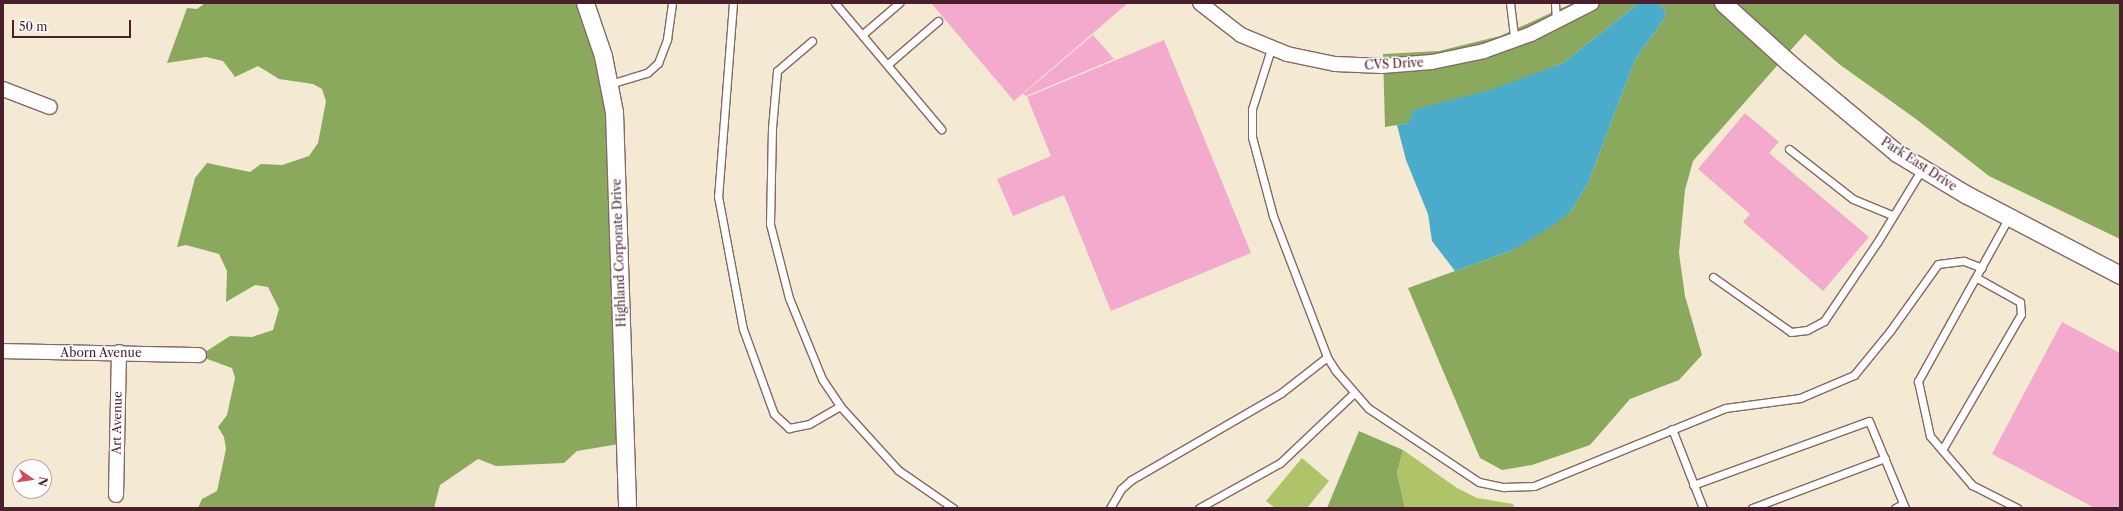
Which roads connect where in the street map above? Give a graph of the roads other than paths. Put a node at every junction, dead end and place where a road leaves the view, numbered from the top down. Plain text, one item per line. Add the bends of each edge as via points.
1 (585, 3) edge
2 (672, 3) edge
3 (733, 3) edge
4 (835, 3) edge
5 (899, 3) edge
6 (1200, 3) edge
7 (1510, 3) edge
8 (1555, 3) edge
9 (1592, 3) edge
10 (1723, 3) edge
11 (938, 21) dead end
12 (1556, 23) junction
13 (863, 34) junction
14 (812, 41) dead end
15 (1515, 41) junction
16 (1272, 49) junction
17 (888, 64) junction
18 (610, 84) junction
19 (3, 89) edge
20 (50, 107) dead end
21 (941, 129) dead end
22 (1789, 149) dead end
23 (1922, 169) junction
24 (1892, 215) junction
25 (2009, 217) junction
26 (1982, 268) junction
27 (2120, 275) edge
28 (1713, 277) dead end
29 (1977, 278) junction
30 (3, 351) edge
31 (119, 352) junction
32 (199, 355) dead end
33 (1327, 357) junction
34 (1354, 393) junction
35 (840, 406) junction
36 (1672, 429) junction
37 (1942, 450) junction
38 (1885, 458) junction
39 (1694, 485) junction
40 (116, 495) dead end
41 (1904, 506) edge
42 (627, 508) edge
43 (953, 508) edge
44 (1110, 508) edge
45 (1199, 508) edge
46 (1703, 508) edge
47 (1752, 508) edge
48 (1894, 508) edge
49 (2017, 508) edge

1 - 18 street, Highland Corporate Drive
2 - 18 lane via 667,39 658,63 646,74
3 - 35 lane via 718,196 743,329 774,414 789,428 809,424
4 - 13 lane
5 - 13 lane
6 - 16 street, CVS Drive via 1241,35
7 - 15 lane
8 - 12 lane
9 - 12 street, CVS Drive
10 - 23 street, Park East Drive via 1828,96 1897,153
11 - 17 lane
12 - 15 street, CVS Drive
13 - 17 lane
14 - 35 lane via 777,71 772,128 770,224 789,298 822,379
15 - 16 street, CVS Drive via 1449,59 1382,66 1318,62
16 - 33 lane via 1252,109 1255,151 1284,249
17 - 21 lane via 903,86
18 - 42 street, Highland Corporate Drive via 616,138
19 - 20 street
22 - 24 lane via 1853,199
23 - 24 lane
23 - 25 street, Park East Drive
24 - 28 lane via 1878,241 1824,321 1806,330 1791,332
25 - 26 lane
25 - 27 street, Park East Drive
26 - 29 lane
26 - 36 lane via 1964,261 1938,264 1890,331 1854,375 1800,398 1725,408
29 - 37 lane via 1918,381 1930,436
29 - 37 lane via 2020,302 2021,314
30 - 31 street, Aborn Avenue
31 - 32 street, Aborn Avenue
31 - 40 street, Art Avenue
33 - 34 lane
33 - 44 lane via 1281,393 1131,480 1121,488
34 - 36 lane via 1368,408 1479,482 1503,487 1534,486
34 - 45 lane via 1280,463
35 - 43 lane via 898,470
36 - 39 lane
37 - 49 lane via 1972,485
38 - 39 lane via 1869,421
38 - 41 lane
38 - 47 lane
39 - 46 lane
41 - 48 lane

